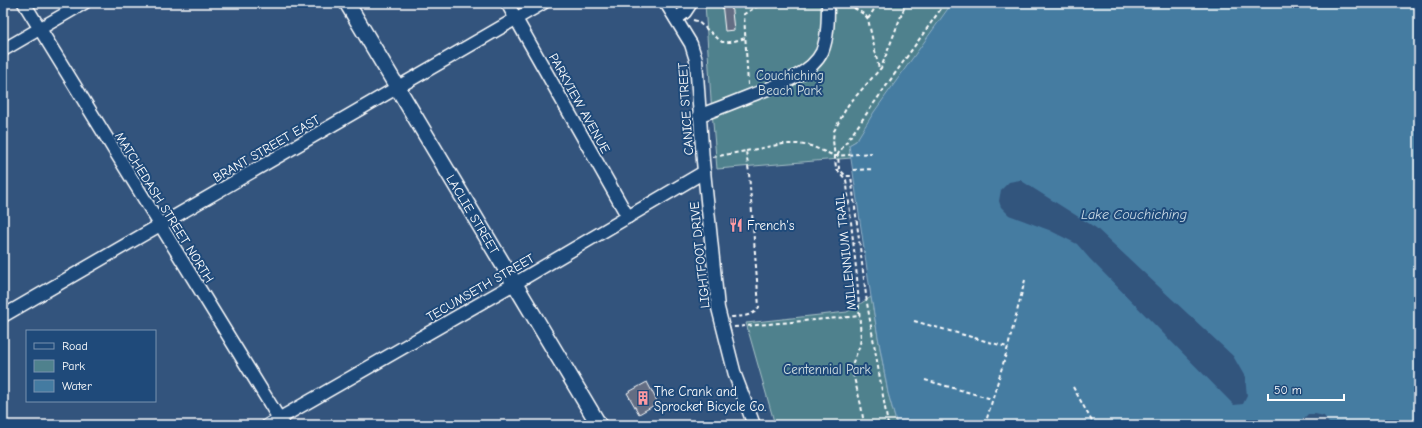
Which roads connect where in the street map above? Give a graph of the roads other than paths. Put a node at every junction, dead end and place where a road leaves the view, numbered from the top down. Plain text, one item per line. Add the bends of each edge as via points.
1 (24, 3) edge
2 (84, 3) edge
3 (347, 3) edge
4 (507, 3) edge
5 (543, 3) edge
6 (666, 3) edge
7 (691, 3) edge
8 (828, 3) edge
9 (516, 18) junction
10 (676, 19) junction
11 (39, 29) junction
12 (3, 50) edge
13 (397, 87) junction
14 (699, 115) junction
15 (704, 172) junction
16 (628, 217) junction
17 (161, 225) junction
18 (514, 284) junction
19 (3, 316) edge
20 (276, 423) edge
21 (599, 425) edge
22 (754, 425) edge

1 - 11 street, MATCHEDASH STREET NORTH
2 - 11 street
3 - 13 main road, LACLIE STREET
4 - 9 street, PARKVIEW AVENUE
5 - 9 street, BRANT STREET EAST
6 - 10 street, CANICE STREET
7 - 10 street
8 - 14 street via 826,38 822,52 815,62 785,82
9 - 13 street, BRANT STREET EAST
9 - 16 street, PARKVIEW AVENUE
10 - 14 street, CANICE STREET via 695,55
11 - 12 street
11 - 17 street, MATCHEDASH STREET NORTH
13 - 17 street, BRANT STREET EAST
13 - 18 main road, LACLIE STREET
14 - 15 street, CANICE STREET
15 - 16 street, TECUMSETH STREET
15 - 22 street, LIGHTFOOT DRIVE via 718,308 735,375
16 - 18 street, TECUMSETH STREET
17 - 19 street, BRANT STREET EAST
17 - 20 street, MATCHEDASH STREET NORTH
18 - 20 street, TECUMSETH STREET
18 - 21 main road, LACLIE STREET

